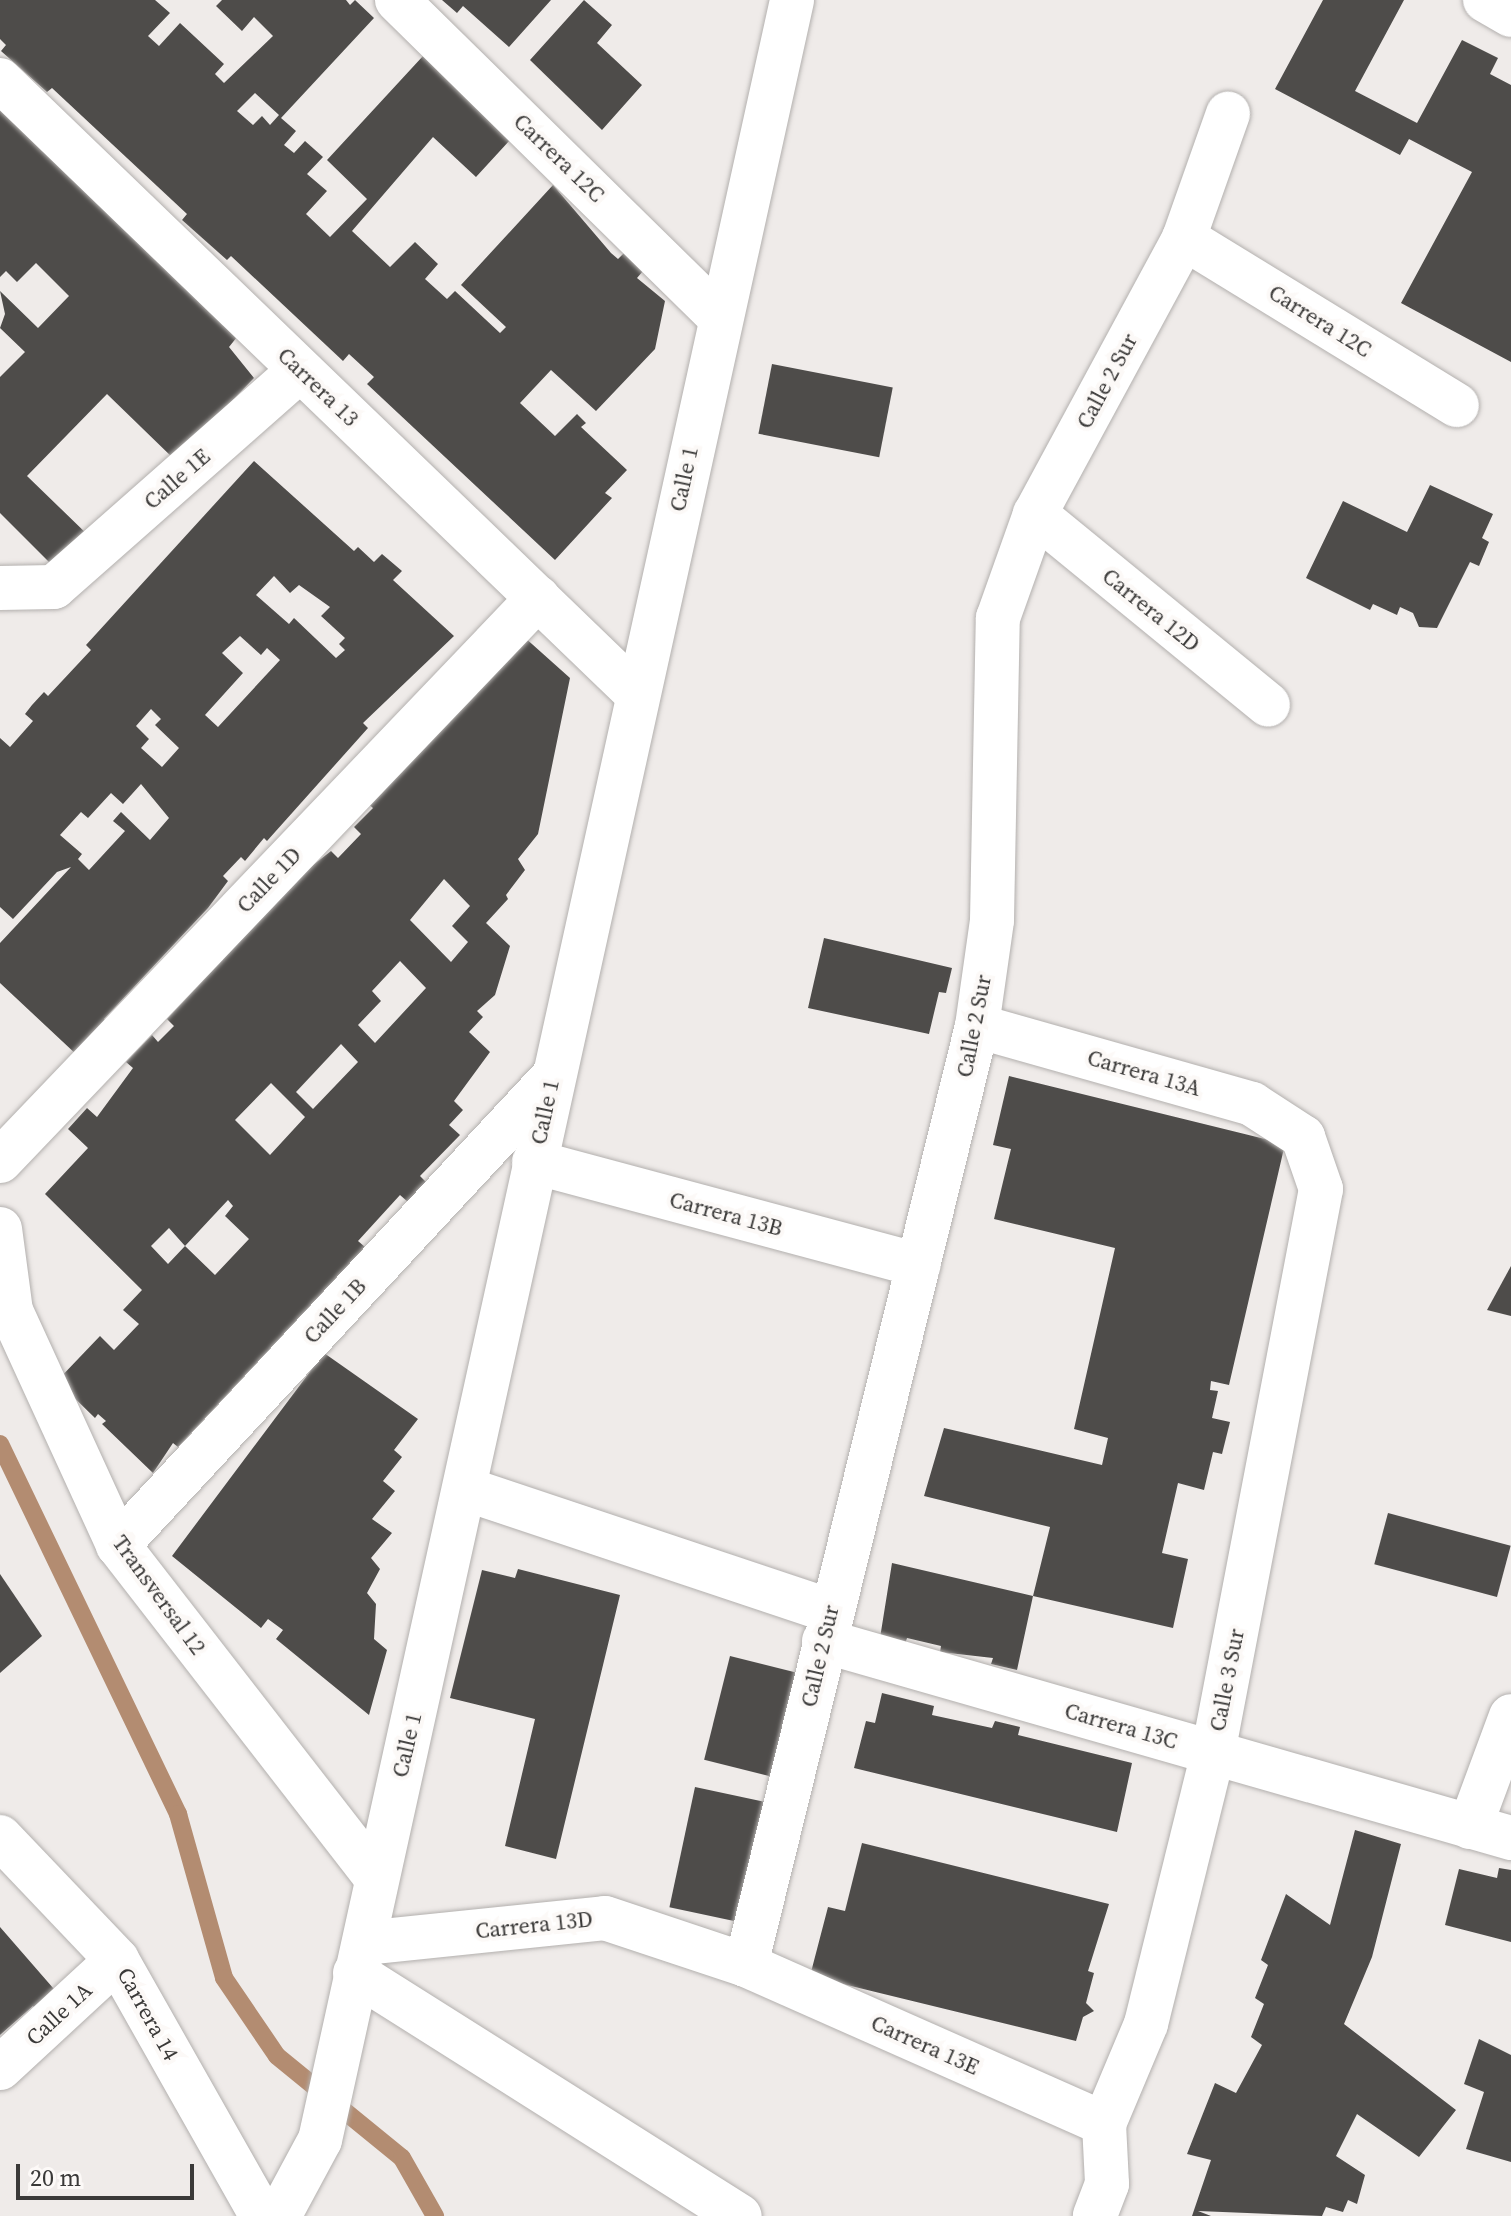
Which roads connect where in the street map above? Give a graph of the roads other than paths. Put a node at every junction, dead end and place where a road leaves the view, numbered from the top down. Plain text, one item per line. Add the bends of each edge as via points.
1 (397, 0) edge
2 (792, 0) edge
3 (1485, 0) edge
4 (1511, 15) edge
5 (0, 80) edge
6 (1228, 114) dead end
7 (1184, 238) junction
8 (720, 317) junction
9 (300, 370) junction
10 (1457, 405) dead end
11 (1035, 514) junction
12 (2, 586) edge
13 (538, 598) junction
14 (637, 694) junction
15 (1268, 705) dead end
16 (977, 1026) junction
17 (553, 1077) junction
18 (1303, 1137) joint
19 (0, 1161) edge
20 (534, 1162) junction
21 (0, 1229) edge
22 (918, 1265) junction
23 (466, 1489) junction
24 (118, 1545) junction
25 (827, 1626) junction
26 (1511, 1716) edge
27 (1213, 1753) junction
28 (1491, 1832) edge
29 (0, 1837) edge
30 (376, 1878) junction
31 (359, 1958) junction
32 (117, 1960) junction
33 (746, 1965) junction
34 (0, 2068) edge
35 (1104, 2124) junction
36 (262, 2216) edge
37 (279, 2216) edge
38 (740, 2216) edge
39 (1095, 2216) edge

1 - 8 street, Carrera 12C
2 - 8 street, Calle 1
3 - 4 street
5 - 9 street, Carrera 13
6 - 7 street, Calle 2 Sur
7 - 10 street, Carrera 12C
7 - 11 street, Calle 2 Sur
8 - 14 street, Calle 1
9 - 12 street, Calle 1E via 54,587
9 - 13 street, Carrera 13
11 - 15 street, Carrera 12D
11 - 16 street, Calle 2 Sur via 998,618 992,920
13 - 14 street, Carrera 13
13 - 19 street, Calle 1D
14 - 17 street, Calle 1
16 - 18 street, Carrera 13A via 1252,1104
16 - 22 street, Calle 2 Sur
17 - 20 street, Calle 1
17 - 24 street, Calle 1B
18 - 27 street, Calle 3 Sur via 1321,1189
20 - 22 street, Carrera 13B
20 - 23 street, Calle 1
21 - 24 street, Transversal 12 via 11,1311
22 - 25 street, Calle 2 Sur
23 - 25 street, Carrera 13C
23 - 30 street, Calle 1
24 - 30 street, Transversal 12
25 - 27 street, Carrera 13C
25 - 33 street, Calle 2 Sur
26 - 28 street
27 - 28 street, Carrera 13C
27 - 35 street, Calle 3 Sur via 1146,2024
29 - 32 street, Carrera 14
30 - 31 street, Calle 1
31 - 33 street, Carrera 13D via 605,1918
31 - 37 street, Calle 1 via 320,2140
31 - 38 street
32 - 34 street, Calle 1A
32 - 36 street, Carrera 14
33 - 35 street, Carrera 13E
35 - 39 street, Calle 3 Sur via 1107,2184

